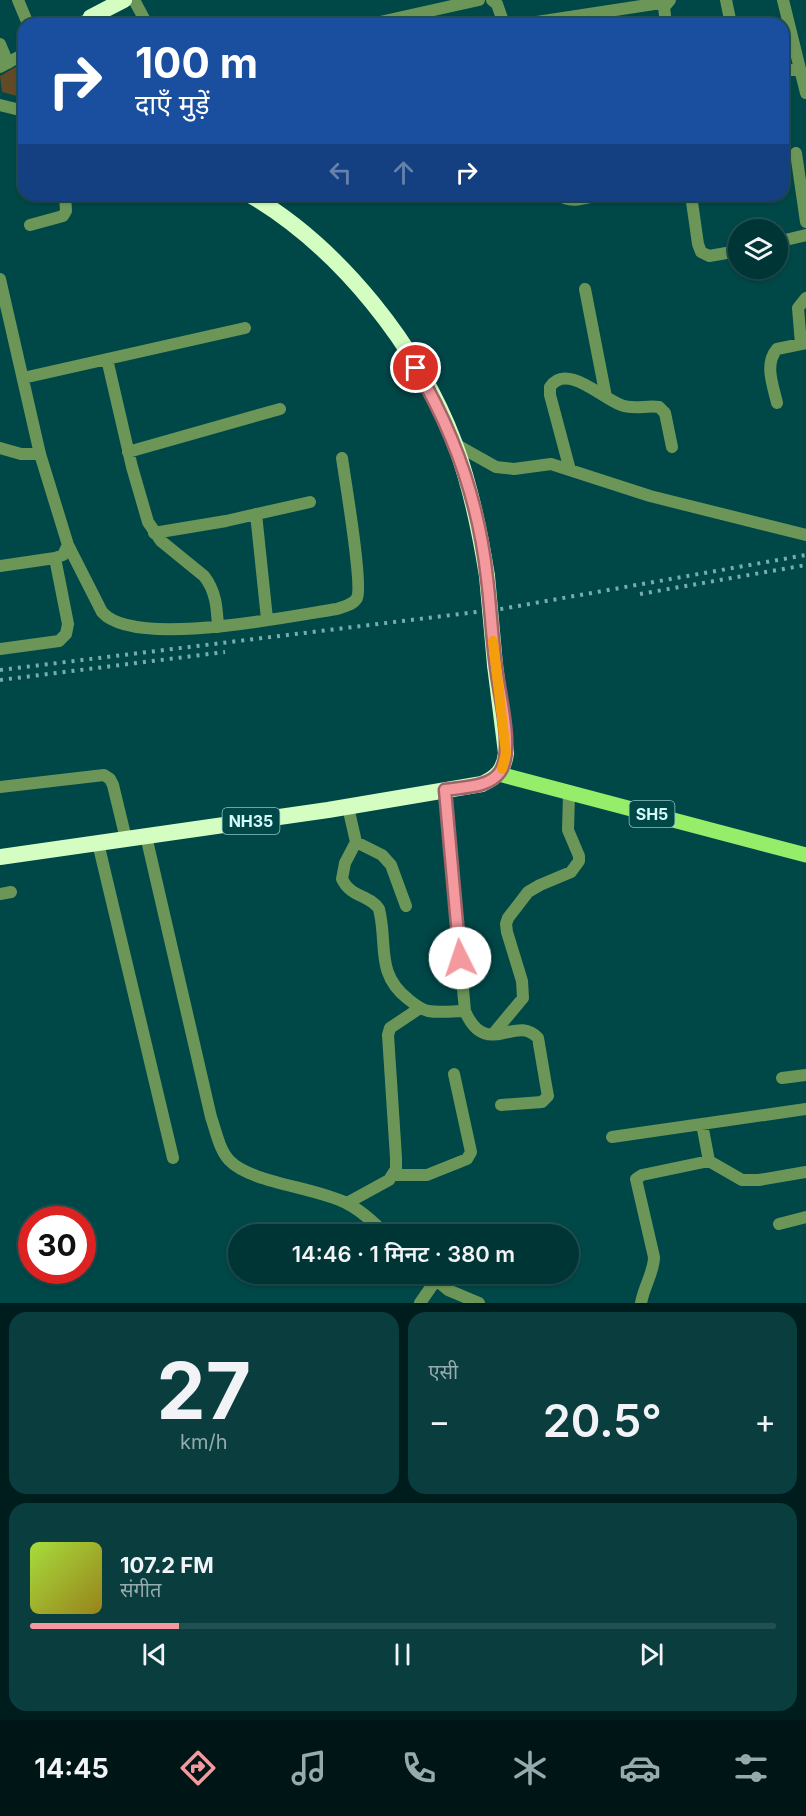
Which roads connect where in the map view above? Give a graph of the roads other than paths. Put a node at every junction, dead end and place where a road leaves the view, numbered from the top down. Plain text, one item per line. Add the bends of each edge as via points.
1 (18, 0) edge
2 (124, 0) edge
3 (134, 0) edge
4 (479, 0) edge
5 (492, 0) edge
6 (726, 0) edge
7 (783, 0) edge
8 (668, 1) edge
9 (26, 18) edge
10 (94, 18) edge
11 (144, 18) edge
12 (398, 18) edge
13 (502, 18) edge
14 (562, 18) edge
15 (664, 18) edge
16 (730, 18) edge
17 (787, 18) edge
18 (789, 25) edge
19 (0, 44) edge
20 (18, 57) edge
21 (4, 65) edge
22 (789, 70) edge
23 (800, 70) junction
24 (806, 93) edge
25 (0, 105) edge
26 (18, 110) edge
27 (796, 153) dead end
28 (65, 201) edge
29 (260, 201) edge
30 (692, 201) edge
31 (805, 203) edge
32 (806, 222) edge
33 (30, 225) dead end
34 (806, 234) edge
35 (788, 239) edge
36 (728, 253) edge
37 (0, 279) edge
38 (585, 289) dead end
39 (806, 298) edge
40 (245, 327) dead end
41 (804, 344) edge
42 (107, 359) junction
43 (23, 378) junction
44 (606, 397) junction
45 (777, 403) dead end
46 (280, 409) dead end
47 (455, 444) junction
48 (672, 447) dead end
49 (0, 448) edge
50 (128, 452) junction
51 (40, 454) junction
52 (342, 458) dead end
53 (570, 470) junction
54 (310, 502) dead end
55 (256, 514) junction
56 (154, 533) junction
57 (806, 535) edge
58 (68, 545) junction
59 (56, 558) junction
60 (0, 566) edge
61 (267, 619) junction
62 (218, 627) junction
63 (0, 649) edge
64 (499, 774) junction
65 (0, 787) edge
66 (445, 790) junction
67 (569, 794) junction
68 (348, 807) junction
69 (146, 836) junction
70 (126, 839) junction
71 (356, 842) junction
72 (98, 843) junction
73 (806, 855) edge
74 (0, 857) edge
75 (406, 906) dead end
76 (420, 1008) junction
77 (465, 1011) junction
78 (493, 1034) junction
79 (454, 1074) dead end
80 (806, 1075) edge
81 (782, 1078) dead end
82 (501, 1105) dead end
83 (806, 1108) edge
84 (702, 1124) junction
85 (612, 1137) dead end
86 (173, 1158) dead end
87 (709, 1161) junction
88 (806, 1172) edge
89 (394, 1175) junction
90 (346, 1203) junction
91 (806, 1217) edge
92 (374, 1224) edge
93 (779, 1224) dead end
94 (434, 1284) edge
95 (438, 1284) edge
96 (443, 1284) edge
97 (420, 1303) edge
98 (445, 1303) edge
99 (479, 1303) edge
100 (642, 1303) edge

1 - 9 street
2 - 10 highway
3 - 11 street
4 - 12 street
5 - 13 street
6 - 16 street
7 - 17 street
8 - 14 street
8 - 15 street
18 - 23 street
19 - 21 street
20 - 21 street
22 - 23 street
23 - 24 street
25 - 26 street
27 - 31 street
28 - 33 street via 63,216
29 - 47 highway via 312,240 369,298 398,337
30 - 36 street via 701,252 709,256
31 - 32 street
34 - 35 street
37 - 43 street
38 - 44 street
39 - 41 street via 798,308
40 - 42 street
41 - 45 street via 777,349 771,355
42 - 43 street
42 - 50 street
43 - 51 street
44 - 48 street via 628,407 659,406
44 - 53 street via 572,379 557,380 550,387
46 - 50 street
47 - 53 street via 496,467 514,469 545,464
47 - 64 highway, bridge via 479,525 487,576 506,753
49 - 51 street
50 - 56 street
51 - 58 street
52 - 61 street via 356,557 356,600 337,609
53 - 57 street via 650,496
54 - 55 street
55 - 56 street
55 - 61 street
56 - 62 street via 208,582 216,603
58 - 59 street via 63,555
58 - 62 street via 102,612 112,621 159,629
59 - 60 street
59 - 63 street via 68,624 66,634 59,641
61 - 62 street
64 - 66 highway, NH35 via 482,784
64 - 67 main road, SH5
65 - 70 street via 104,775 113,785
66 - 68 highway, NH35
66 - 77 street
67 - 73 main road, SH5
67 - 78 street via 568,830 579,861 571,872 528,892 508,918 507,932 522,981 523,998
68 - 69 highway, NH35
68 - 71 street
69 - 70 highway, NH35
69 - 90 street via 219,1142 229,1159 244,1172
70 - 72 highway, NH35
71 - 75 street via 382,855 391,865
71 - 76 street via 342,879 353,893 380,909 388,977 397,990
72 - 74 highway, NH35
72 - 86 street
76 - 77 street
76 - 89 street via 390,1028 388,1035
77 - 78 street via 479,1032
78 - 82 street via 526,1030 538,1038 548,1091 542,1102
79 - 89 street via 470,1156 427,1175
80 - 81 street
83 - 84 street
84 - 85 street
84 - 87 street
87 - 88 street via 742,1180
87 - 100 street via 636,1179 654,1257
89 - 90 street
90 - 92 street
91 - 93 street
94 - 97 street
95 - 98 street
96 - 99 street

